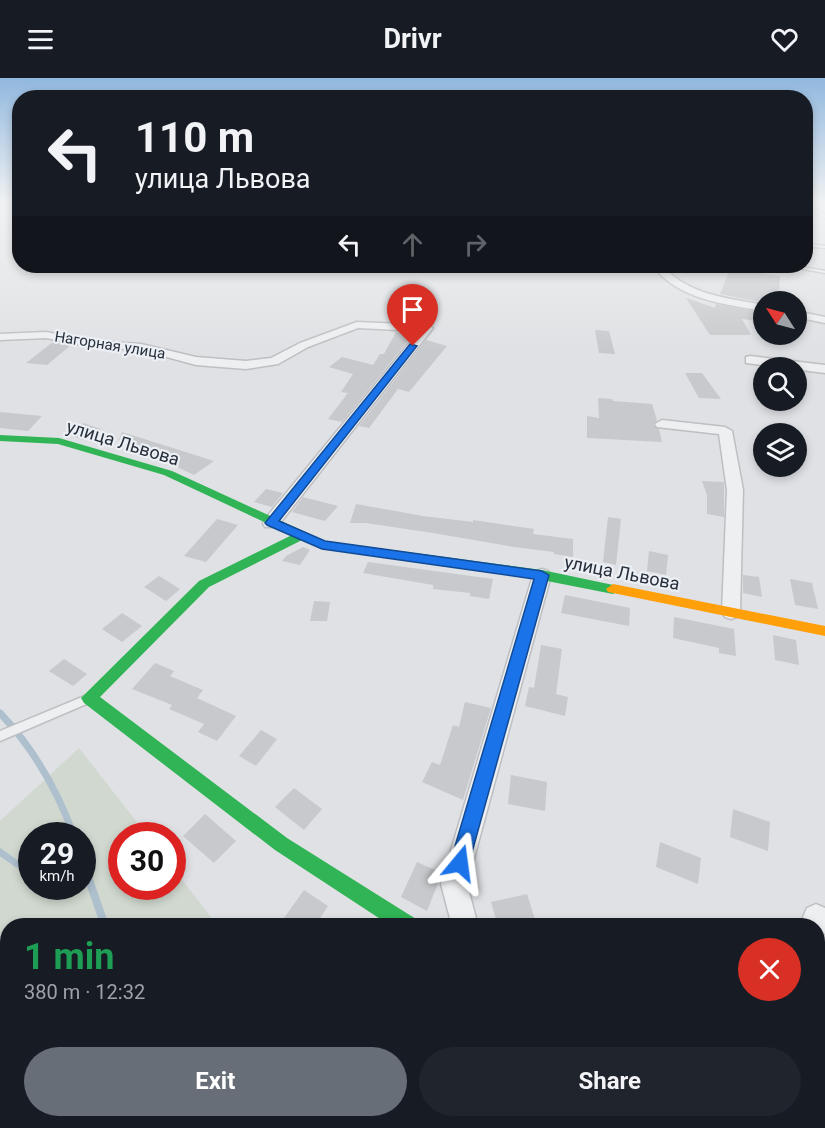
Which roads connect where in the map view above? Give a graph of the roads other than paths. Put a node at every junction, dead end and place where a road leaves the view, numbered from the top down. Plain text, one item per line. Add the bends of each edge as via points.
1 (662, 273) edge
2 (753, 306) edge
3 (807, 316) edge
4 (825, 320) edge
5 (0, 337) edge
6 (750, 360) dead end
7 (825, 369) edge
8 (662, 424) dead end
9 (0, 438) edge
10 (271, 523) junction
11 (301, 536) junction
12 (542, 575) junction
13 (731, 612) junction
14 (825, 631) edge
15 (89, 698) junction
16 (0, 736) edge
17 (397, 918) edge
18 (463, 918) edge

1 - 2 street via 699,295
3 - 4 street
5 - 10 street, Нагорная улица via 46,335 93,344 141,347 196,362 246,365 274,360 357,325 427,328
6 - 7 street
8 - 13 street via 725,431 735,490
9 - 10 street, улица Львова via 59,441 168,472
10 - 11 street, улица Львова
11 - 12 street, улица Львова via 322,545
11 - 15 street via 204,584
12 - 13 street, улица Львова
12 - 18 street via 454,884
13 - 14 street, улица Львова
15 - 16 lane
15 - 17 street via 281,844

